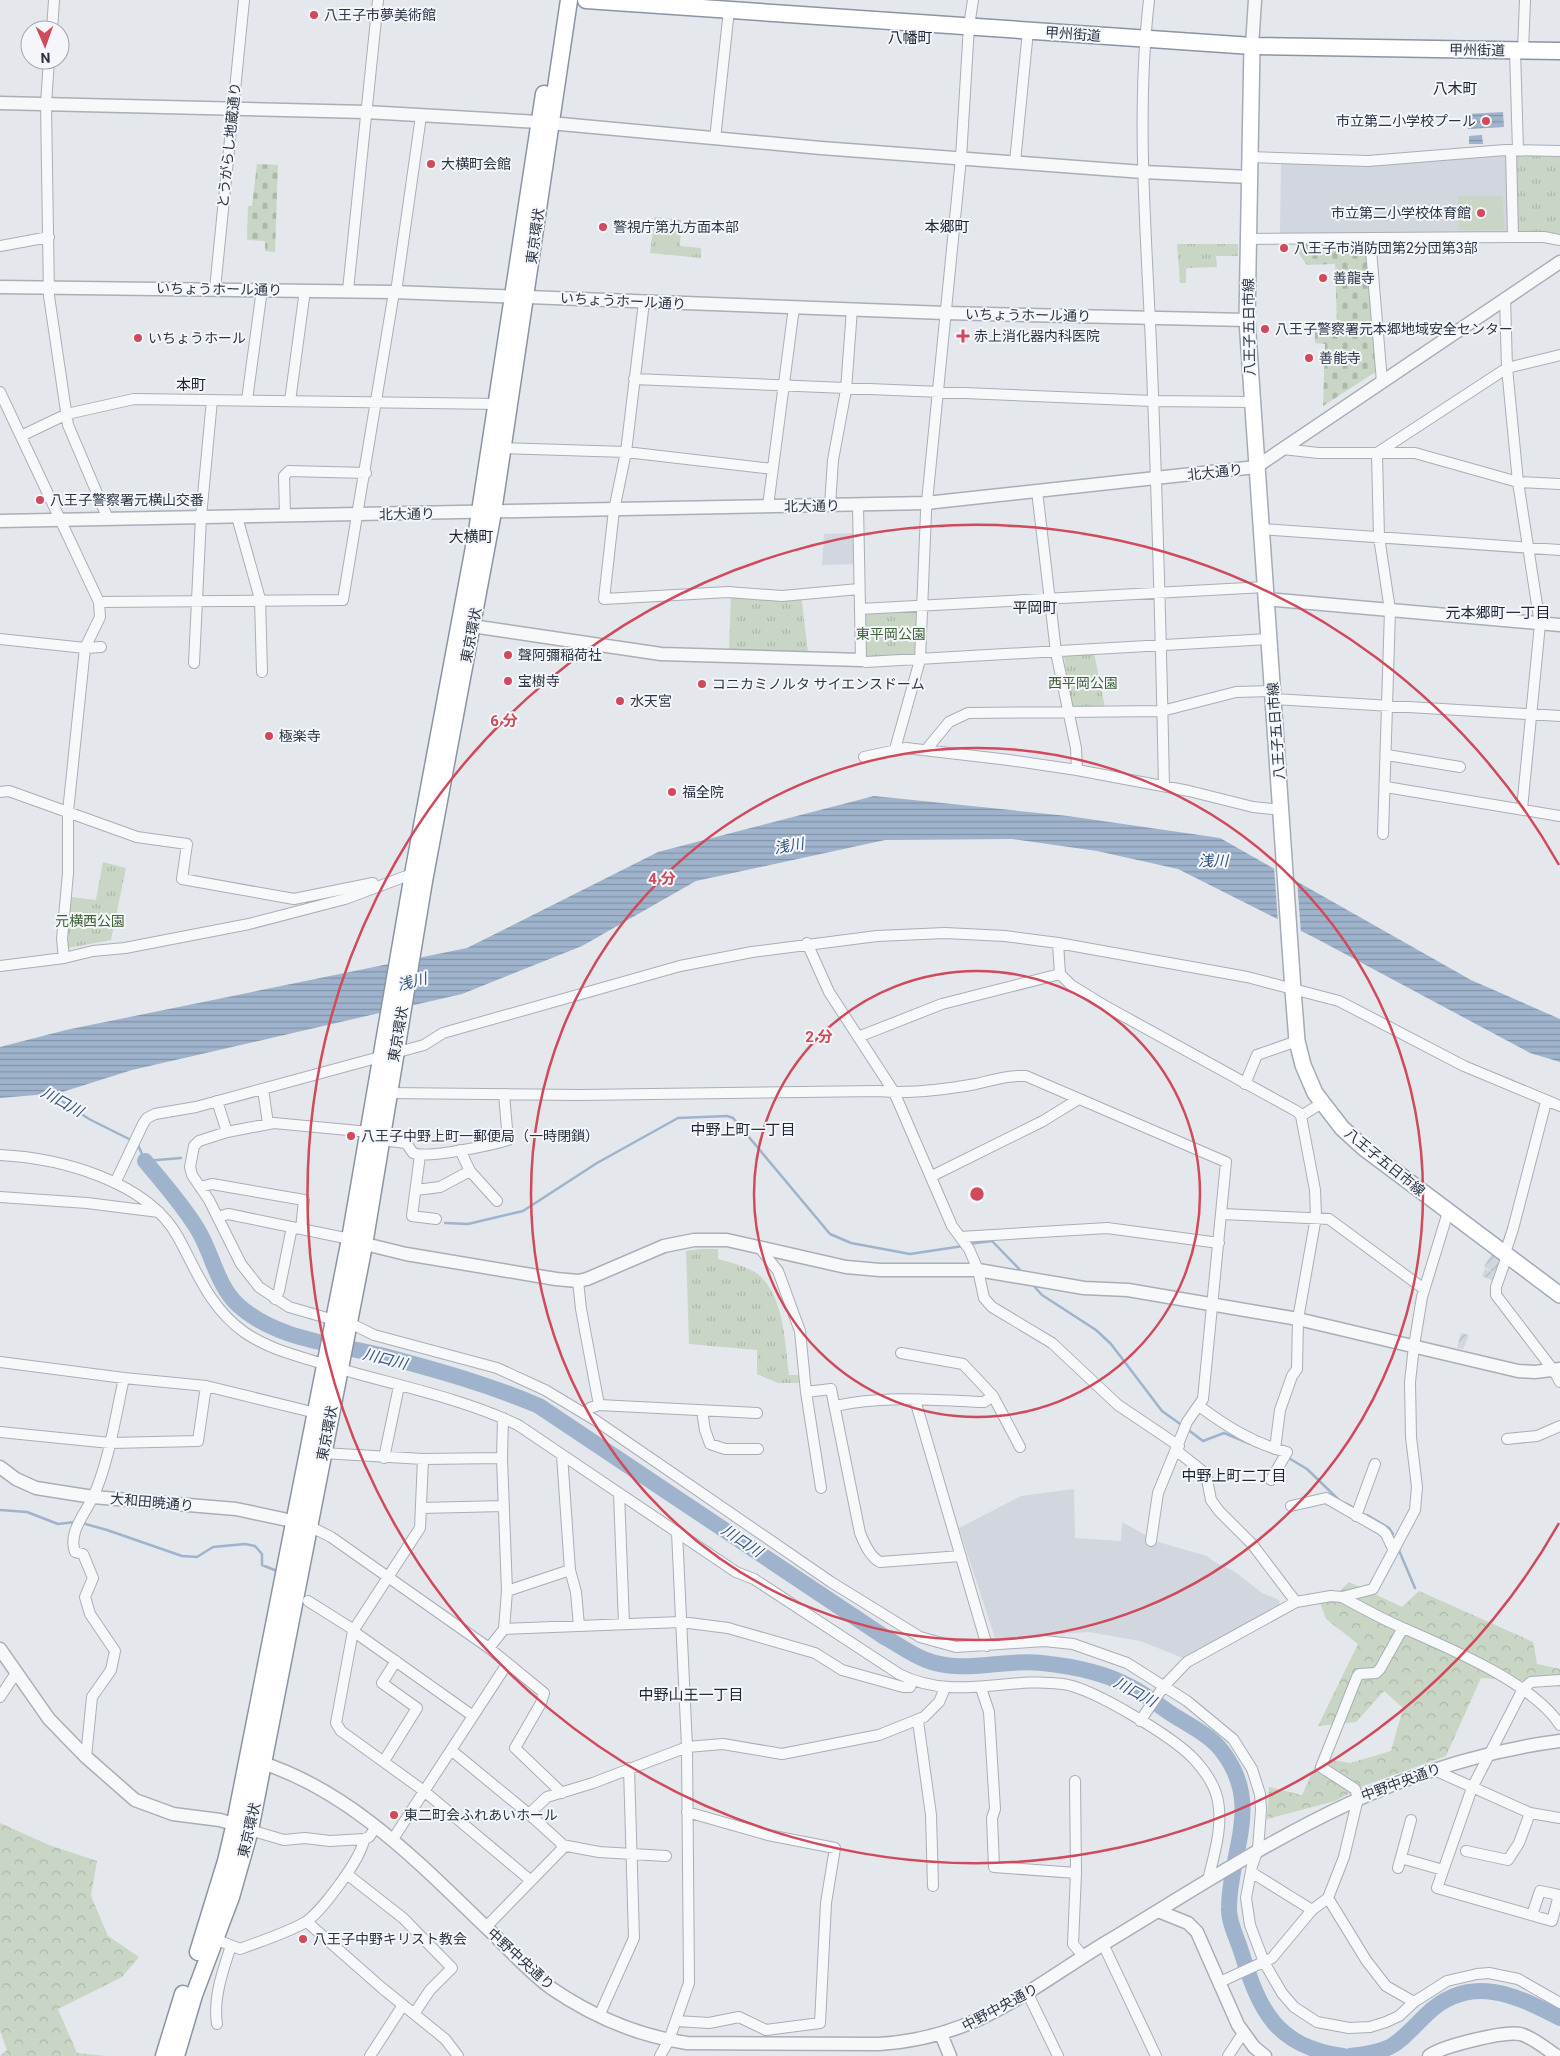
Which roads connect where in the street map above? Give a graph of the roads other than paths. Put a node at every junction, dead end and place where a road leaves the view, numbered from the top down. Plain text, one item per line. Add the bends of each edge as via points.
1 (54, 0) edge
2 (244, 0) edge
3 (378, 0) edge
4 (558, 0) edge
5 (568, 0) edge
6 (586, 0) edge
7 (973, 0) edge
8 (1149, 0) edge
9 (1255, 0) edge
10 (1525, 0) edge
11 (733, 7) edge
12 (53, 20) edge
13 (969, 26) junction
14 (1028, 31) junction
15 (1144, 39) junction
16 (1252, 46) junction
17 (1560, 50) edge
18 (1519, 51) junction
19 (48, 70) edge
20 (0, 103) edge
21 (46, 104) junction
22 (233, 108) junction
23 (366, 112) junction
24 (421, 116) junction
25 (545, 122) junction
26 (715, 139) junction
27 (1514, 150) junction
28 (1560, 151) edge
29 (1249, 157) junction
30 (961, 158) junction
31 (1015, 162) junction
32 (1142, 172) junction
33 (1249, 177) junction
34 (1246, 230) junction
35 (48, 237) junction
36 (1513, 237) junction
37 (1370, 238) junction
38 (1560, 240) edge
39 (0, 246) edge
40 (1560, 262) edge
41 (0, 287) edge
42 (49, 287) junction
43 (215, 289) junction
44 (262, 290) junction
45 (305, 290) junction
46 (348, 290) junction
47 (395, 292) junction
48 (519, 296) junction
49 (1505, 298) junction
50 (644, 302) junction
51 (794, 307) junction
52 (852, 309) junction
53 (945, 313) junction
54 (1150, 318) junction
55 (1247, 320) junction
56 (1560, 355) edge
57 (1507, 368) junction
58 (634, 379) junction
59 (1382, 382) junction
60 (784, 386) junction
61 (846, 390) junction
62 (0, 392) edge
63 (938, 393) junction
64 (212, 400) junction
65 (247, 400) junction
66 (290, 401) junction
67 (376, 401) junction
68 (1153, 401) junction
69 (1252, 402) junction
70 (503, 404) junction
71 (67, 414) junction
72 (21, 436) junction
73 (497, 448) junction
74 (1283, 449) junction
75 (626, 452) junction
76 (1376, 454) junction
77 (1256, 467) junction
78 (773, 469) junction
79 (366, 473) junction
80 (1157, 478) junction
81 (1518, 482) junction
82 (1560, 484) edge
83 (1037, 491) junction
84 (926, 504) junction
85 (830, 505) junction
86 (858, 505) junction
87 (768, 506) junction
88 (614, 510) junction
89 (487, 512) junction
90 (359, 514) junction
91 (285, 516) junction
92 (237, 517) junction
93 (201, 518) junction
94 (108, 519) junction
95 (60, 520) junction
96 (0, 522) edge
97 (1260, 529) junction
98 (1379, 537) junction
99 (1528, 548) junction
100 (1560, 550) edge
101 (860, 589) junction
102 (1265, 593) junction
103 (1160, 594) junction
104 (1050, 599) junction
105 (197, 600) junction
106 (260, 600) junction
107 (99, 602) junction
108 (923, 606) junction
109 (860, 609) junction
110 (1390, 610) junction
111 (1540, 624) junction
112 (466, 625) junction
113 (1560, 626) edge
114 (0, 639) edge
115 (1269, 639) junction
116 (1160, 645) junction
117 (101, 647) dead end
118 (85, 648) junction
119 (1056, 652) junction
120 (861, 660) junction
121 (920, 660) junction
122 (194, 663) dead end
123 (262, 672) dead end
124 (1274, 695) junction
125 (1388, 706) junction
126 (1162, 711) junction
127 (1070, 712) junction
128 (1532, 714) junction
129 (1560, 716) edge
130 (895, 749) junction
131 (926, 750) junction
132 (1386, 755) junction
133 (864, 757) dead end
134 (1460, 767) dead end
135 (1077, 770) junction
136 (1164, 786) junction
137 (1386, 787) junction
138 (0, 792) edge
139 (1522, 809) junction
140 (68, 812) junction
141 (1282, 813) junction
142 (1560, 816) edge
143 (1383, 834) dead end
144 (419, 878) junction
145 (373, 883) dead end
146 (807, 943) junction
147 (1058, 943) junction
148 (64, 958) junction
149 (0, 966) edge
150 (1060, 974) junction
151 (1293, 988) junction
152 (858, 1037) junction
153 (1297, 1041) junction
154 (388, 1050) junction
155 (1246, 1084) junction
156 (263, 1089) junction
157 (388, 1092) junction
158 (894, 1092) junction
159 (504, 1094) junction
160 (1077, 1100) junction
161 (217, 1101) junction
162 (1546, 1102) junction
163 (1322, 1103) junction
164 (1560, 1106) edge
165 (1301, 1116) junction
166 (268, 1124) junction
167 (227, 1132) junction
168 (375, 1136) junction
169 (460, 1150) junction
170 (0, 1155) edge
171 (420, 1155) junction
172 (470, 1171) junction
173 (932, 1176) junction
174 (116, 1182) junction
175 (200, 1187) junction
176 (416, 1190) junction
177 (0, 1197) edge
178 (497, 1201) dead end
179 (160, 1212) junction
180 (1448, 1212) junction
181 (1222, 1214) junction
182 (218, 1217) junction
183 (1316, 1217) junction
184 (436, 1219) dead end
185 (296, 1228) junction
186 (961, 1238) junction
187 (357, 1242) junction
188 (1219, 1244) junction
189 (759, 1246) junction
190 (1505, 1254) junction
191 (978, 1270) junction
192 (578, 1281) junction
193 (1424, 1289) junction
194 (1560, 1295) edge
195 (275, 1299) junction
196 (1214, 1304) junction
197 (1298, 1319) junction
198 (340, 1325) junction
199 (1414, 1346) junction
200 (901, 1353) dead end
201 (0, 1362) edge
202 (333, 1365) junction
203 (1558, 1374) edge
204 (124, 1378) junction
205 (206, 1386) junction
206 (399, 1386) junction
207 (806, 1392) junction
208 (993, 1396) junction
209 (915, 1400) junction
210 (599, 1405) junction
211 (835, 1406) junction
212 (1199, 1406) junction
213 (702, 1411) junction
214 (316, 1413) junction
215 (585, 1413) junction
216 (757, 1414) dead end
217 (503, 1418) junction
218 (1560, 1426) edge
219 (0, 1432) edge
220 (1507, 1439) dead end
221 (110, 1443) junction
222 (1020, 1447) dead end
223 (1178, 1448) junction
224 (758, 1449) dead end
225 (1275, 1449) junction
226 (323, 1453) junction
227 (562, 1455) junction
228 (384, 1458) junction
229 (502, 1458) junction
230 (423, 1460) junction
231 (1375, 1464) dead end
232 (0, 1467) edge
233 (1271, 1480) dead end
234 (821, 1488) dead end
235 (619, 1493) junction
236 (93, 1496) junction
237 (504, 1506) junction
238 (1291, 1506) dead end
239 (421, 1508) junction
240 (1356, 1516) junction
241 (302, 1523) junction
242 (677, 1532) junction
243 (1151, 1541) dead end
244 (1393, 1549) junction
245 (961, 1556) junction
246 (570, 1570) junction
247 (389, 1578) junction
248 (507, 1591) junction
249 (1342, 1597) junction
250 (308, 1601) dead end
251 (1296, 1602) junction
252 (682, 1622) junction
253 (624, 1624) junction
254 (579, 1626) junction
255 (1403, 1628) junction
256 (504, 1629) junction
257 (354, 1630) junction
258 (987, 1646) junction
259 (489, 1648) junction
260 (0, 1649) edge
261 (396, 1661) junction
262 (507, 1664) junction
263 (16, 1673) junction
264 (913, 1680) junction
265 (1560, 1680) edge
266 (1163, 1687) junction
267 (945, 1688) junction
268 (981, 1688) junction
269 (1523, 1689) junction
270 (0, 1697) edge
271 (473, 1716) junction
272 (1141, 1719) junction
273 (918, 1721) junction
274 (1560, 1725) edge
275 (1560, 1741) edge
276 (687, 1747) junction
277 (451, 1750) junction
278 (1491, 1753) junction
279 (86, 1757) junction
280 (256, 1761) junction
281 (384, 1762) junction
282 (630, 1768) junction
283 (1432, 1770) junction
284 (1074, 1780) dead end
285 (1472, 1788) junction
286 (424, 1791) junction
287 (562, 1793) junction
288 (1358, 1798) junction
289 (687, 1812) junction
290 (1530, 1813) junction
291 (529, 1814) junction
292 (1560, 1818) edge
293 (1411, 1820) dead end
294 (242, 1826) junction
295 (376, 1827) junction
296 (364, 1839) junction
297 (393, 1839) junction
298 (562, 1845) junction
299 (1255, 1851) junction
300 (1466, 1851) dead end
301 (631, 1854) junction
302 (666, 1856) dead end
303 (1443, 1870) junction
304 (1251, 1872) junction
305 (1076, 1873) junction
306 (348, 1875) junction
307 (1211, 1878) junction
308 (530, 1880) junction
309 (933, 1886) dead end
310 (1328, 1898) junction
311 (1312, 1910) junction
312 (1158, 1911) junction
313 (1532, 1915) dead end
314 (307, 1922) junction
315 (486, 1927) junction
316 (215, 1939) junction
317 (1103, 1944) junction
318 (231, 1946) junction
319 (1083, 1956) junction
320 (1262, 1962) junction
321 (1225, 1979) junction
322 (1028, 1994) junction
323 (1414, 2002) junction
324 (1560, 2003) edge
325 (403, 2005) junction
326 (414, 2014) junction
327 (599, 2016) junction
328 (676, 2021) junction
329 (217, 2024) dead end
330 (1244, 2033) junction
331 (941, 2034) junction
332 (669, 2040) junction
333 (164, 2056) edge
334 (176, 2056) edge
335 (370, 2056) edge
336 (458, 2056) edge
337 (660, 2056) edge
338 (950, 2056) edge
339 (1058, 2056) edge
340 (1156, 2056) edge
341 (1228, 2056) edge
342 (1266, 2056) edge
343 (1429, 2056) edge
344 (1557, 2056) edge

1 - 12 street
2 - 22 street, とうがらし地蔵通り
3 - 23 street
4 - 25 highway, 東京環状
5 - 25 highway, 東京環状
6 - 11 highway, 甲州街道
7 - 13 street
8 - 15 street
9 - 16 street
10 - 18 street
11 - 13 highway, 甲州街道
11 - 26 street
13 - 14 highway, 甲州街道
13 - 30 street
14 - 15 highway, 甲州街道
14 - 31 street
15 - 16 highway, 甲州街道
15 - 32 street
16 - 18 highway, 甲州街道
16 - 29 main road, 八王子五日市線
17 - 18 highway, 甲州街道
18 - 27 street
19 - 21 street
20 - 21 street
21 - 22 street
21 - 35 street
22 - 23 street
22 - 43 street, とうがらし地蔵通り
23 - 24 street
23 - 46 street
24 - 25 street
24 - 47 street
25 - 26 street
25 - 48 highway, 東京環状
26 - 30 street
27 - 28 street
27 - 29 street via 1376,160
27 - 36 street
29 - 33 main road, 八王子五日市線
30 - 31 street
30 - 53 street
31 - 32 street
32 - 33 street
32 - 54 street
33 - 34 main road, 八王子五日市線
34 - 37 street
34 - 55 main road, 八王子五日市線
35 - 39 street
35 - 42 street
36 - 37 street
36 - 38 street
37 - 59 street
40 - 49 street, 北大通り
41 - 42 street, いちょうホール通り
42 - 43 street, いちょうホール通り
42 - 71 street
43 - 44 street, いちょうホール通り
44 - 45 street, いちょうホール通り
44 - 65 street
45 - 46 street, いちょうホール通り
45 - 66 street
46 - 47 street, いちょうホール通り
47 - 48 street, いちょうホール通り
47 - 67 street
48 - 50 street, いちょうホール通り
48 - 70 highway, 東京環状
49 - 57 street
49 - 59 street, 北大通り
50 - 51 street, いちょうホール通り
50 - 58 street
51 - 52 street, いちょうホール通り
51 - 60 street
52 - 53 street, いちょうホール通り
52 - 61 street
53 - 54 street, いちょうホール通り
53 - 63 street
54 - 55 street, いちょうホール通り
54 - 68 street
55 - 69 main road, 八王子五日市線
56 - 57 street
57 - 76 street
57 - 81 street
58 - 60 street
58 - 75 street
59 - 74 street, 北大通り
60 - 61 street
60 - 78 street
61 - 63 street
61 - 85 street via 833,460
62 - 72 street
63 - 68 street
63 - 84 street
64 - 65 street
64 - 71 street via 134,399
64 - 93 street
65 - 66 street
66 - 67 street
67 - 70 street
67 - 79 street
68 - 69 street
68 - 80 street
69 - 77 main road, 八王子五日市線
70 - 73 highway, 東京環状
71 - 72 street
71 - 94 street via 68,425
72 - 95 street
73 - 75 street
73 - 89 highway, 東京環状
74 - 76 street
74 - 77 street, 北大通り
75 - 78 street
75 - 88 street
76 - 81 street via 1414,453
76 - 98 street
77 - 80 street, 北大通り
77 - 97 main road, 八王子五日市線
78 - 87 street
79 - 90 street
79 - 91 street via 289,471 284,476
80 - 83 street, 北大通り
80 - 103 street
81 - 82 street
81 - 99 street
83 - 84 street, 北大通り
83 - 104 street
84 - 86 street, 北大通り
84 - 108 street
85 - 86 street, 北大通り
85 - 87 street, 北大通り
86 - 101 street
87 - 88 street, 北大通り
88 - 89 street, 北大通り
88 - 101 street via 604,599 728,592 782,596
89 - 90 street, 北大通り
89 - 112 highway, 東京環状
90 - 91 street, 北大通り
90 - 106 street via 343,600
91 - 92 street, 北大通り
92 - 93 street, 北大通り
92 - 106 street
93 - 94 street, 北大通り
93 - 105 street
94 - 95 street, 北大通り
95 - 96 street, 北大通り
95 - 107 street
97 - 98 street
97 - 102 main road, 八王子五日市線
98 - 99 street
98 - 110 street
99 - 100 street
99 - 111 street
101 - 109 street
102 - 103 street
102 - 110 street
102 - 115 main road, 八王子五日市線
103 - 104 street
103 - 116 street
104 - 108 street
104 - 119 street
105 - 106 street
105 - 107 street
105 - 122 street
106 - 123 street
107 - 118 street via 100,617
108 - 109 street
108 - 121 street
109 - 120 street
110 - 111 street
110 - 125 street
111 - 113 street
111 - 128 street
112 - 120 street via 661,654
112 - 144 highway, 東京環状
114 - 118 street
115 - 116 street
115 - 124 main road, 八王子五日市線
116 - 119 street
116 - 126 street
117 - 118 street
118 - 140 street
119 - 121 street
119 - 127 street
120 - 121 street
121 - 130 street
124 - 125 street
124 - 126 street via 1236,692
124 - 141 main road, 八王子五日市線
125 - 128 street
125 - 132 street
126 - 127 street
126 - 136 street
127 - 131 street via 968,713 949,722
127 - 135 street
128 - 129 street
128 - 139 street
130 - 131 street
130 - 133 street
131 - 135 street
132 - 134 street
132 - 137 street
135 - 136 street
136 - 141 street
137 - 139 street
137 - 143 street
138 - 140 street via 9,792
139 - 142 street
140 - 145 street via 137,837 187,844 182,879 294,899
140 - 148 street
141 - 151 main road, 八王子五日市線
144 - 148 street via 275,918
144 - 154 highway, 東京環状
146 - 147 street via 927,933 1005,936
146 - 152 street via 829,992
146 - 154 street via 680,966 443,1033 424,1045
147 - 150 street
147 - 151 street
148 - 149 street
150 - 152 street via 942,1004
150 - 155 street via 1071,985 1107,1007
151 - 153 main road, 八王子五日市線
151 - 162 street via 1344,1003 1464,1066
152 - 158 street
153 - 155 street via 1257,1055
153 - 163 main road, 八王子五日市線 via 1307,1075
154 - 156 street
154 - 157 highway, 東京環状
154 - 168 highway, 東京環状
155 - 165 street
156 - 161 street
156 - 166 street
157 - 159 street
157 - 168 highway, 東京環状
158 - 159 street
158 - 160 street via 975,1084 1014,1075 1026,1076
158 - 173 street
159 - 169 street via 508,1140
160 - 173 street via 1043,1122
160 - 181 street via 1226,1162
161 - 167 street
161 - 174 street via 147,1118
162 - 164 street
162 - 190 street
163 - 165 street
163 - 180 main road, 八王子五日市線 via 1357,1142
165 - 183 street via 1315,1190
166 - 167 street
166 - 168 street
167 - 175 street via 199,1141 194,1146 190,1171
168 - 171 street via 406,1143 413,1153
168 - 187 highway, 東京環状
169 - 171 street
169 - 172 street
170 - 174 street via 45,1160
171 - 176 street
172 - 176 street via 440,1187
172 - 178 street
173 - 186 street via 952,1226
174 - 179 street
175 - 182 street
175 - 185 street via 212,1184 304,1200
176 - 184 street via 412,1216
177 - 179 street via 87,1202
179 - 202 street via 178,1237 206,1292 233,1323 272,1348
180 - 190 main road, 八王子五日市線
180 - 193 street
181 - 183 street
181 - 188 street
182 - 185 street via 228,1214
182 - 195 street via 245,1270
183 - 193 street via 1329,1219
183 - 197 street
185 - 187 street
185 - 195 street
186 - 188 street via 1107,1228
186 - 191 street
187 - 192 street
187 - 198 highway, 東京環状
188 - 196 street
189 - 191 street via 861,1269
189 - 192 street via 712,1239 670,1244
189 - 207 street via 778,1271 794,1311 800,1331
190 - 194 main road, 八王子五日市線
190 - 203 street via 1496,1295
191 - 196 street via 1084,1288 1128,1290
191 - 223 street via 984,1298 992,1307 1052,1343 1118,1405
192 - 210 street
193 - 199 street
195 - 198 street
196 - 197 street
196 - 212 street via 1203,1399
197 - 199 street
197 - 225 street via 1297,1369 1280,1410
198 - 202 highway, 東京環状
198 - 215 street via 508,1372
199 - 203 street via 1518,1371
199 - 244 street via 1410,1382 1411,1437 1417,1501
200 - 208 street via 959,1362
201 - 204 street
202 - 206 street
202 - 214 highway, 東京環状
202 - 226 highway, 東京環状
204 - 205 street
204 - 221 street
205 - 214 street
205 - 221 street via 198,1441
206 - 217 street
206 - 228 street
207 - 211 street via 831,1389
207 - 234 street
208 - 209 street via 984,1402
208 - 222 street
209 - 211 street via 898,1398
209 - 245 street
210 - 213 street
210 - 215 street
211 - 245 street via 860,1533 874,1558 880,1562
212 - 223 street
212 - 225 street via 1226,1426
213 - 216 street
213 - 224 street via 710,1444 725,1449
214 - 241 highway, 東京環状
215 - 258 street via 900,1627 920,1638 956,1647
217 - 227 street via 531,1432
217 - 229 street
218 - 220 street via 1537,1436
219 - 221 street
221 - 236 street
223 - 243 street via 1158,1493
223 - 251 street via 1206,1474 1218,1511 1252,1544
225 - 233 street via 1287,1452
226 - 228 street
226 - 241 highway, 東京環状
227 - 235 street
227 - 246 street
228 - 230 street
229 - 230 street
229 - 237 street
230 - 239 street
231 - 240 street
232 - 236 street, 大和田暁通り via 36,1488
235 - 242 street
235 - 253 street
236 - 241 street, 大和田暁通り via 236,1509
236 - 279 street via 77,1526 74,1548 75,1552 83,1554 92,1573 92,1584 85,1598 88,1608 115,1651 111,1670 92,1697
237 - 239 street
237 - 248 street
238 - 240 street via 1326,1498
239 - 247 street via 420,1528
240 - 244 street via 1386,1534
241 - 247 street via 331,1538
241 - 280 highway, 東京環状
242 - 252 street
242 - 264 street via 891,1670
244 - 249 street via 1373,1589
245 - 258 street
246 - 248 street
246 - 254 street
247 - 257 street
247 - 259 street
248 - 256 street
249 - 251 street
249 - 255 street
250 - 257 street
251 - 266 street via 1187,1662
252 - 253 street
252 - 264 street via 728,1628 815,1653 842,1670 903,1686 910,1687
252 - 276 street
253 - 254 street
254 - 256 street
255 - 269 street via 1445,1646
255 - 288 street via 1380,1669 1357,1677 1321,1766 1355,1788
256 - 259 street
257 - 261 street
257 - 281 street via 336,1723 341,1731
258 - 266 street via 1044,1641 1073,1644 1122,1661
259 - 262 street
260 - 263 street
261 - 271 street
261 - 281 street via 382,1683 417,1708
262 - 271 street
262 - 287 street via 544,1693 515,1748
263 - 270 street
263 - 279 street via 49,1719
264 - 267 street
265 - 269 street via 1531,1682
266 - 272 street
266 - 299 street via 1222,1728 1243,1752 1260,1794 1261,1815
267 - 268 street
267 - 273 street via 932,1710
268 - 272 street via 1044,1682 1074,1686 1093,1692
268 - 305 street via 989,1712 995,1809 992,1818 994,1867
269 - 274 street
269 - 278 street
271 - 277 street
272 - 307 street via 1188,1754 1212,1785 1218,1800 1219,1826
273 - 276 street via 879,1735 782,1754 724,1744
273 - 309 street via 931,1815
275 - 278 street, 中野中央通り
276 - 282 street
276 - 289 street
277 - 286 street
277 - 291 street
278 - 283 street, 中野中央通り
278 - 285 street
279 - 294 street via 144,1805 188,1817
280 - 294 highway, 東京環状
280 - 295 street, 中野中央通り via 275,1766 342,1802
281 - 286 street
282 - 287 street
282 - 301 street
283 - 285 street
283 - 288 street, 中野中央通り
284 - 305 street
285 - 290 street
285 - 303 street
286 - 297 street
286 - 308 street
287 - 291 street via 547,1797
288 - 299 street, 中野中央通り
288 - 310 street via 1344,1857
289 - 328 street via 689,1983
289 - 328 street via 768,1835 836,1848 826,1903 820,2023 766,2030 739,2018 710,2023
290 - 292 street
290 - 300 street via 1519,1843 1508,1860
291 - 298 street
293 - 303 street via 1399,1863
294 - 296 street via 284,1840
294 - 316 highway, 東京環状 via 231,1897
294 - 333 highway, 東京環状
295 - 296 street
295 - 297 street, 中野中央通り
296 - 306 street via 363,1848
297 - 315 street, 中野中央通り
298 - 301 street
298 - 308 street
299 - 304 street
299 - 307 street, 中野中央通り
301 - 302 street
301 - 327 street via 634,1938
303 - 313 street via 1437,1888
304 - 311 street
304 - 320 street via 1246,1906
305 - 319 street via 1073,1944
306 - 314 street
306 - 326 street via 403,1918 452,1968 430,1990
307 - 312 street, 中野中央通り
308 - 315 street
310 - 311 street
310 - 323 street via 1386,1986
311 - 320 street via 1272,1958
312 - 317 street, 中野中央通り
312 - 321 street via 1194,1928
314 - 318 street via 240,1949
314 - 325 street
315 - 327 street, 中野中央通り via 540,1979
316 - 318 street
316 - 334 highway, 東京環状
317 - 319 street, 中野中央通り
317 - 340 street
318 - 329 street via 219,1986 215,2014
319 - 322 street, 中野中央通り
320 - 321 street
320 - 323 street via 1294,2007 1317,2022 1333,2027 1370,2027 1399,2016
321 - 330 street
322 - 331 street, 中野中央通り via 964,2027
322 - 339 street
323 - 324 street via 1447,1981 1489,1973 1526,1982
325 - 326 street
325 - 335 street
326 - 336 street via 445,2040
327 - 332 street, 中野中央通り
328 - 332 street
330 - 341 street
330 - 342 street
331 - 332 street, 中野中央通り via 908,2042 879,2044 718,2045
331 - 338 street
332 - 337 street
343 - 344 street via 1470,2041 1512,2034 1527,2036

